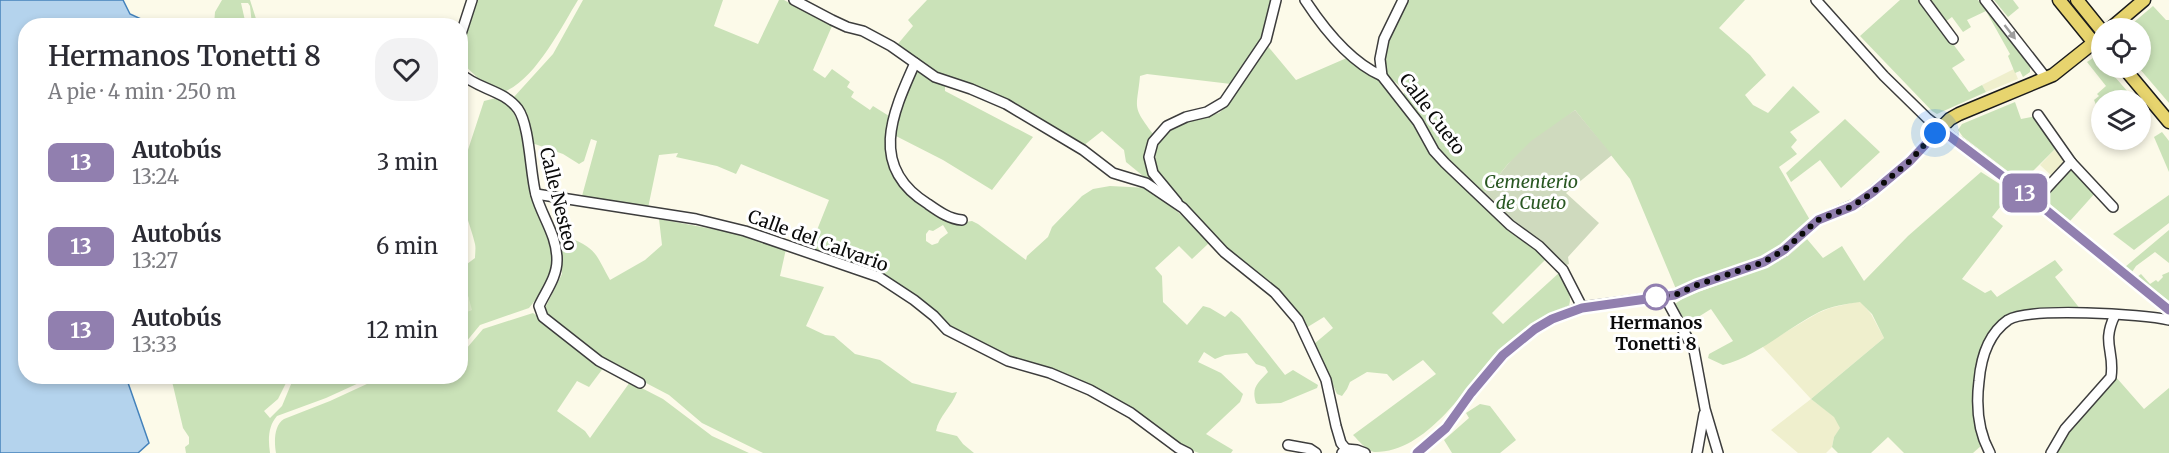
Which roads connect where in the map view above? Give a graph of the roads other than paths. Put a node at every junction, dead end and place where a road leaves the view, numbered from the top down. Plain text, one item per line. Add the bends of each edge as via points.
1 (472, 0) edge
2 (794, 0) edge
3 (1276, 0) edge
4 (1305, 0) edge
5 (1403, 0) edge
6 (1816, 0) edge
7 (1924, 0) edge
8 (1985, 0) edge
9 (2060, 0) edge
10 (2077, 0) edge
11 (2144, 0) edge
12 (466, 18) edge
13 (2123, 18) edge
14 (2091, 23) edge
15 (2091, 29) edge
16 (1953, 39) dead end
17 (2091, 45) edge
18 (915, 63) junction
19 (1382, 76) junction
20 (468, 78) edge
21 (2046, 78) junction
22 (2132, 78) edge
23 (2038, 115) dead end
24 (2169, 122) edge
25 (1940, 129) junction
26 (2071, 162) junction
27 (536, 194) junction
28 (2035, 201) junction
29 (2113, 207) dead end
30 (1182, 208) junction
31 (962, 220) dead end
32 (1665, 297) junction
33 (1582, 308) junction
34 (2169, 310) edge
35 (2115, 315) junction
36 (2169, 321) edge
37 (640, 383) dead end
38 (1705, 409) junction
39 (1288, 445) dead end
40 (1344, 451) edge
41 (1188, 453) edge
42 (1316, 453) edge
43 (1365, 453) edge
44 (1417, 453) edge
45 (1697, 453) edge
46 (1718, 453) edge
47 (1990, 453) edge
48 (2051, 453) edge

1 - 12 street
2 - 18 street via 839,24 863,31
3 - 30 street via 1266,40 1224,102 1167,126 1153,142 1149,157 1154,173
4 - 19 street via 1331,35 1368,69
5 - 19 street, Calle Cueto via 1384,39
6 - 25 street via 1884,76
7 - 16 street
8 -> 21 street
9 - 15 main road
10 - 14 main road
11 - 13 main road
17 - 21 main road
18 - 30 street via 942,80 1006,104 1083,150 1113,173 1146,183
18 - 31 street via 895,107 890,130 893,159 900,178 915,196
19 - 33 street, Calle Cueto via 1445,163 1563,270
20 - 27 street, Calle Nesteo via 508,99 519,111
21 - 25 main road via 1959,114
22 - 24 main road
23 - 26 street
25 - 28 street
25 - 32 street via 1873,192 1853,206 1818,220 1784,250 1764,262
26 - 28 street
26 - 29 street
27 - 37 street, Calle Nesteo via 557,244 555,271 539,306 543,317 599,361
27 - 41 street, Calle del Calvario via 735,228 879,277 914,300 947,330 1008,361 1090,390
28 - 34 street
30 - 40 street via 1224,252 1275,292 1298,320 1326,380
32 - 33 street
32 - 38 street via 1694,350
33 - 44 street via 1552,319 1519,341 1483,378 1446,428
35 - 36 street
35 - 47 street via 2026,315 2002,326 1983,355 1979,383 1980,428
35 - 48 street via 2108,329 2111,376 2065,429
38 - 45 street
38 - 46 street
39 - 42 street
40 - 43 street

